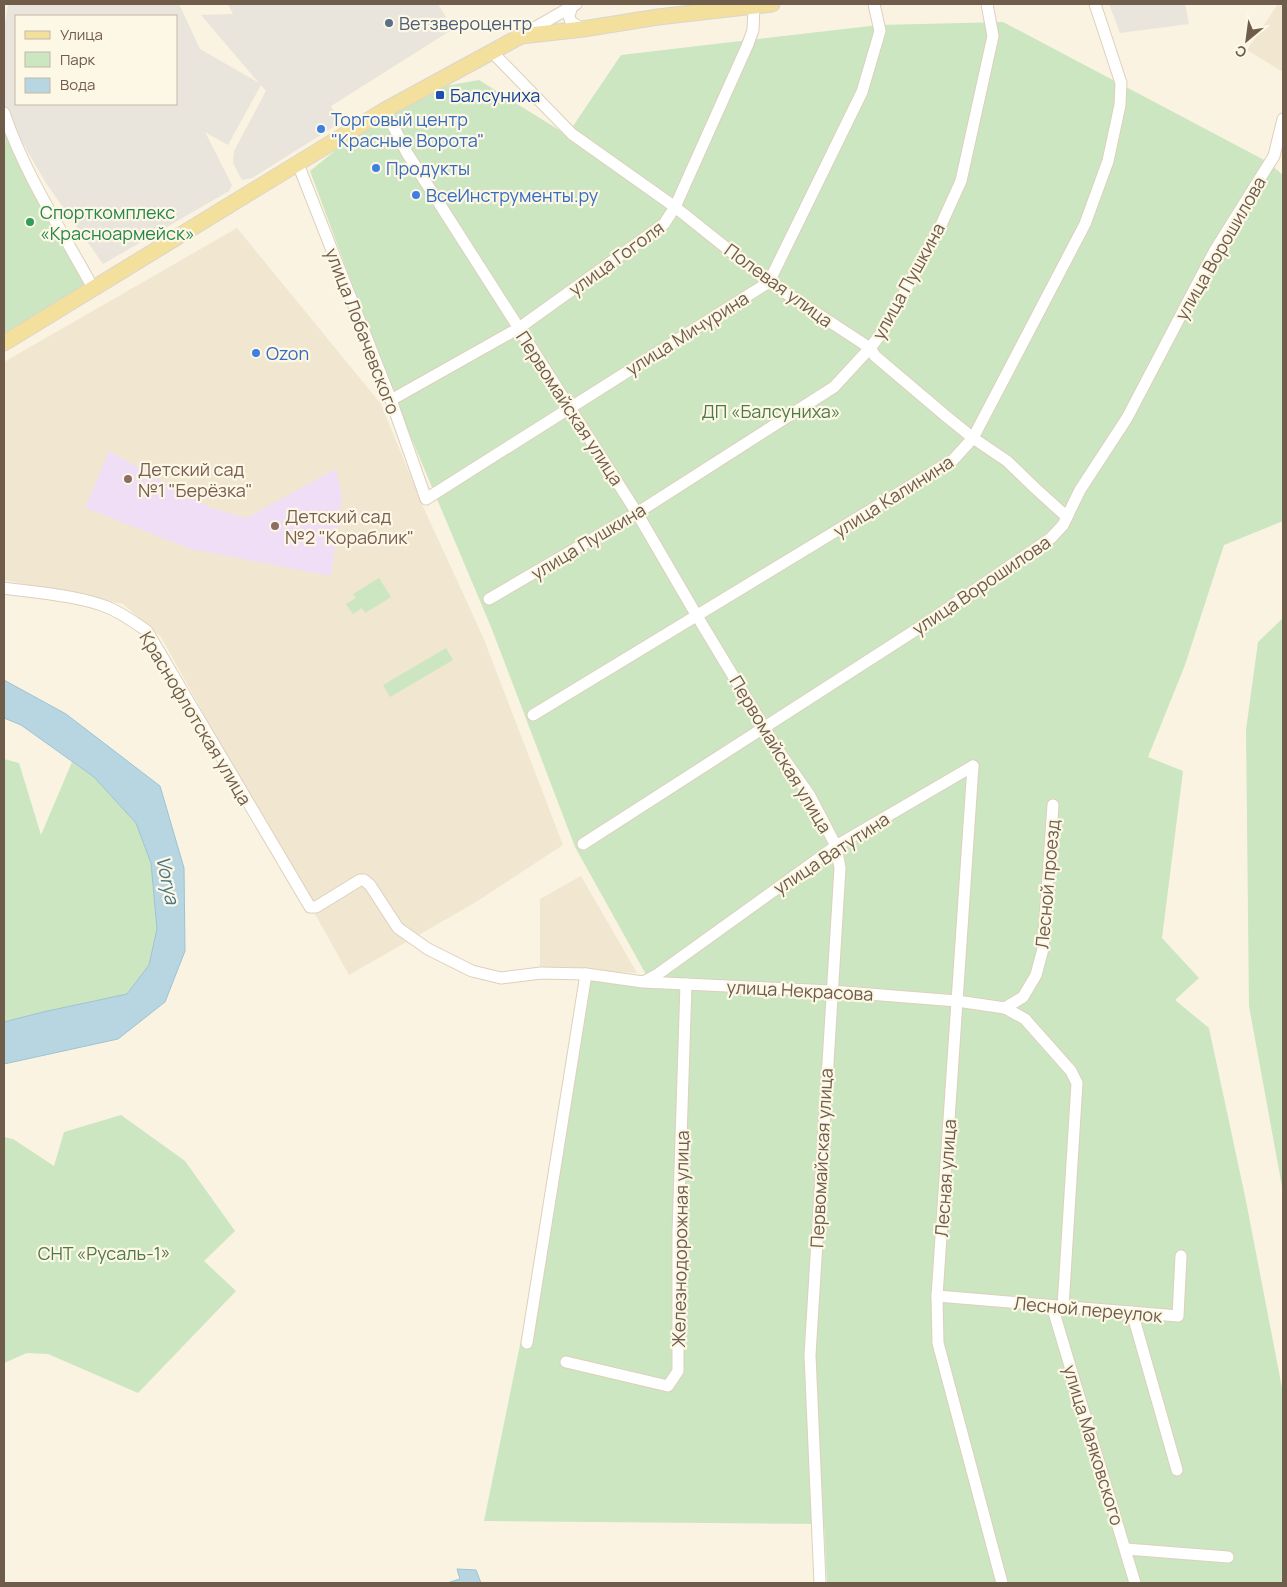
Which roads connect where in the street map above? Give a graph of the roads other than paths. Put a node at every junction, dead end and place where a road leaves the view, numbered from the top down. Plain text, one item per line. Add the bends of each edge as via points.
1 (772, 4) edge
2 (874, 4) edge
3 (987, 4) edge
4 (1095, 4) edge
5 (574, 5) edge
6 (754, 6) junction
7 (583, 29) junction
8 (521, 36) junction
9 (491, 51) junction
10 (385, 110) junction
11 (4, 113) edge
12 (1283, 119) edge
13 (6, 126) edge
14 (298, 164) junction
15 (675, 207) junction
16 (769, 282) junction
17 (93, 288) junction
18 (519, 328) junction
19 (4, 343) edge
20 (870, 348) junction
21 (391, 400) junction
22 (569, 407) junction
23 (973, 438) junction
24 (426, 499) joint
25 (637, 512) junction
26 (1067, 517) junction
27 (4, 588) edge
28 (489, 599) dead end
29 (697, 616) junction
30 (533, 715) dead end
31 (764, 726) junction
32 (973, 766) joint
33 (1053, 805) dead end
34 (583, 844) dead end
35 (836, 846) junction
36 (310, 907) joint
37 (586, 974) junction
38 (643, 982) junction
39 (686, 984) junction
40 (831, 991) junction
41 (958, 1001) junction
42 (1005, 1008) junction
43 (1182, 1256) dead end
44 (937, 1296) junction
45 (1057, 1306) junction
46 (1132, 1312) junction
47 (527, 1343) dead end
48 (566, 1362) dead end
49 (1177, 1470) dead end
50 (1126, 1549) junction
51 (1228, 1557) dead end
52 (820, 1583) edge
53 (1002, 1583) edge
54 (1135, 1583) edge

1 - 6 main road
2 - 16 street, улица Мичурина via 880,31 862,92
3 - 20 street, улица Пушкина via 993,36 961,181 884,330
4 - 23 street, улица Калинина via 1121,83 1120,105 1108,161 1085,224
5 - 7 street via 569,16 571,22
5 - 8 street
6 - 7 main road
6 - 15 street, улица Гоголя via 753,30 748,44
7 - 8 main road
8 - 9 main road
9 - 10 main road
9 - 15 street, Полевая улица via 572,134
10 - 14 main road
10 - 18 street, Первомайская улица via 408,153
11 - 13 street
12 - 26 street, улица Ворошилова via 1274,156 1214,252 1127,418 1080,490
13 - 17 street
14 - 17 main road
14 - 21 street, улица Лобачевского
15 - 16 street, Полевая улица
15 - 18 street, улица Гоголя via 664,224
16 - 20 street, Полевая улица
16 - 22 street, улица Мичурина
17 - 19 main road
18 - 21 street, улица Гоголя
18 - 22 street, Первомайская улица
20 - 23 street, Полевая улица via 875,356
20 - 25 street, улица Пушкина via 834,387
21 - 24 street, улица Лобачевского
22 - 24 street, улица Мичурина
22 - 25 street, Первомайская улица
23 - 26 street, Полевая улица via 1007,461
23 - 29 street, улица Калинина via 953,460
25 - 28 street, улица Пушкина
25 - 29 street, Первомайская улица
26 - 31 street, улица Ворошилова via 1051,538 925,624
27 - 36 street, Краснофлотская улица via 86,600 124,615 147,631
29 - 30 street, улица Калинина
29 - 31 street, Первомайская улица
31 - 34 street, улица Ворошилова
31 - 35 street, Первомайская улица via 810,796
32 - 35 street, улица Ватутина
32 - 41 street, Лесная улица
33 - 42 street, Лесной проезд via 1044,949 1036,975 1023,997
35 - 38 street, улица Ватутина
35 - 40 street, Первомайская улица via 840,868
36 - 37 street, улица Некрасова via 316,907 364,880 398,928 428,949 472,971 501,978 541,972
37 - 38 street, улица Некрасова
37 - 47 street
38 - 39 street, улица Некрасова
39 - 40 street, улица Некрасова
39 - 48 street, Железнодорожная улица via 678,1232 678,1371 668,1386
40 - 41 street, улица Некрасова
40 - 52 street, Первомайская улица via 810,1355
41 - 42 street, улица Некрасова
41 - 44 street, Лесная улица
42 - 45 street, улица Маяковского via 1025,1018 1077,1083
43 - 46 street, Лесной переулок via 1178,1316
44 - 45 street, Лесной переулок
44 - 53 street, Лесная улица via 938,1343
45 - 46 street, Лесной переулок
45 - 50 street, улица Маяковского
46 - 49 street
50 - 51 street
50 - 54 street, улица Маяковского

